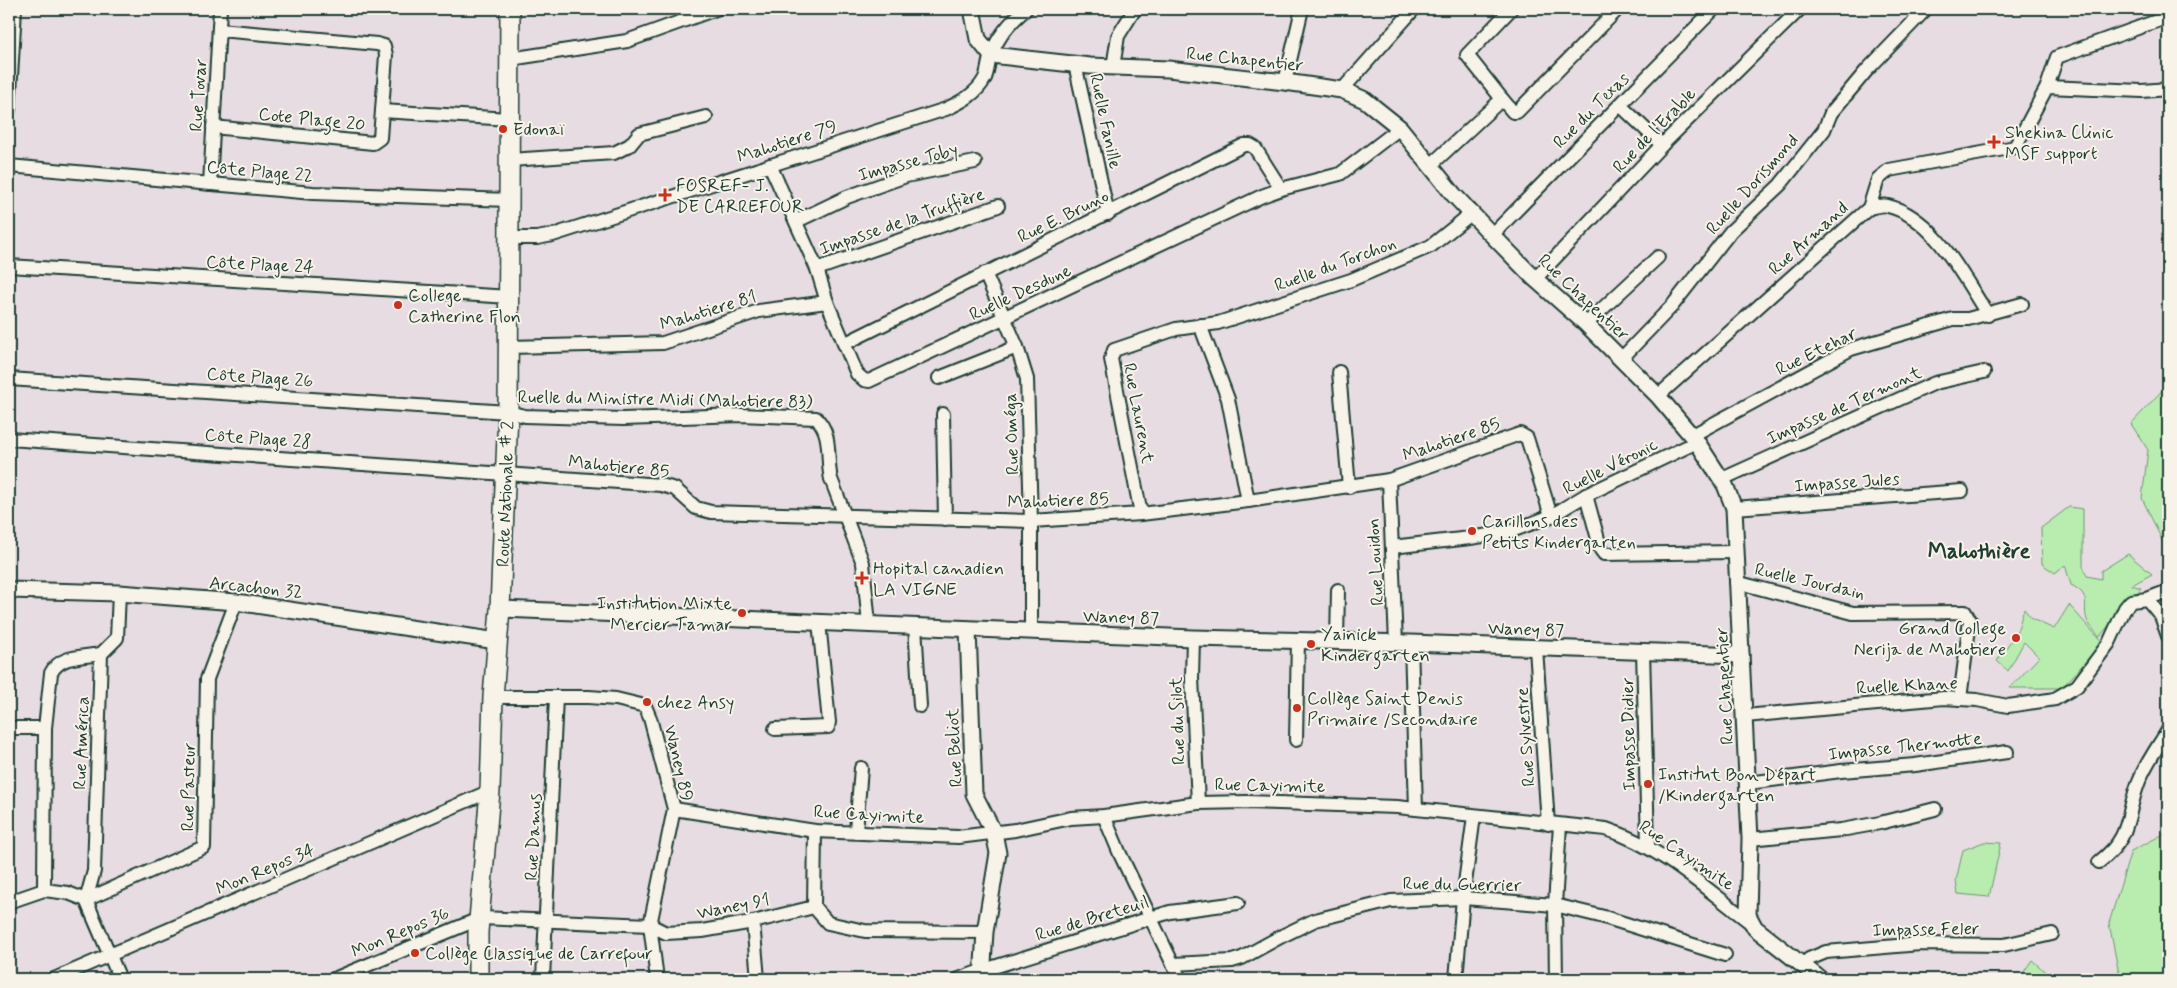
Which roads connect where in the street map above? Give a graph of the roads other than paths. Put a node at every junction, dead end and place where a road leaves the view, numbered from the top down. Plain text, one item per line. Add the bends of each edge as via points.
1 (15, 9) edge
2 (220, 9) edge
3 (510, 9) edge
4 (716, 9) edge
5 (972, 9) edge
6 (1026, 9) edge
7 (1135, 9) edge
8 (1302, 9) edge
9 (1414, 9) edge
10 (1511, 9) edge
11 (1618, 9) edge
12 (1714, 9) edge
13 (1800, 9) edge
14 (1926, 9) edge
15 (2168, 16) edge
16 (220, 30) junction
17 (990, 55) junction
18 (510, 59) junction
19 (1076, 64) junction
20 (1113, 67) junction
21 (1284, 82) junction
22 (2047, 87) junction
23 (2168, 89) edge
24 (1342, 90) junction
25 (1502, 99) junction
26 (1621, 106) junction
27 (9, 110) edge
28 (382, 111) junction
29 (706, 117) dead end
30 (509, 119) junction
31 (213, 127) junction
32 (1400, 128) junction
33 (1662, 145) junction
34 (510, 160) junction
35 (975, 162) dead end
36 (770, 165) junction
37 (1431, 165) junction
38 (9, 166) edge
39 (210, 184) junction
40 (1281, 188) junction
41 (509, 200) junction
42 (998, 206) dead end
43 (1868, 208) junction
44 (1472, 212) junction
45 (1108, 214) junction
46 (797, 222) junction
47 (1492, 235) junction
48 (509, 238) junction
49 (1658, 257) dead end
50 (9, 266) edge
51 (817, 269) junction
52 (985, 273) junction
53 (1536, 279) junction
54 (510, 297) junction
55 (827, 302) junction
56 (2022, 304) dead end
57 (1988, 315) junction
58 (1004, 318) junction
59 (1586, 324) junction
60 (1200, 325) junction
61 (844, 344) junction
62 (510, 347) junction
63 (1017, 347) junction
64 (1621, 359) junction
65 (1339, 372) dead end
66 (1984, 372) dead end
67 (939, 378) dead end
68 (9, 379) edge
69 (1658, 396) junction
70 (508, 412) junction
71 (943, 414) dead end
72 (9, 438) edge
73 (1694, 439) junction
74 (506, 474) junction
75 (1389, 480) junction
76 (1722, 480) junction
77 (1349, 487) junction
78 (1962, 491) dead end
79 (1586, 495) junction
80 (1248, 501) junction
81 (1734, 508) junction
82 (1141, 514) junction
83 (845, 515) junction
84 (1551, 516) junction
85 (944, 519) junction
86 (1031, 521) junction
87 (1392, 547) junction
88 (1735, 552) junction
89 (1736, 582) junction
90 (9, 590) edge
91 (1338, 590) dead end
92 (2168, 591) edge
93 (119, 593) junction
94 (2147, 599) junction
95 (236, 602) junction
96 (500, 609) junction
97 (819, 622) junction
98 (869, 624) junction
99 (915, 626) junction
100 (968, 629) junction
101 (1031, 632) junction
102 (2168, 636) edge
103 (1193, 638) junction
104 (1298, 640) junction
105 (497, 641) junction
106 (1337, 642) junction
107 (1404, 643) junction
108 (1536, 648) junction
109 (1643, 650) junction
110 (101, 654) junction
111 (1742, 655) junction
112 (494, 696) junction
113 (556, 697) junction
114 (1960, 699) junction
115 (920, 706) dead end
116 (1745, 716) junction
117 (9, 728) edge
118 (45, 728) junction
119 (775, 729) dead end
120 (2168, 730) edge
121 (1296, 740) dead end
122 (2007, 752) dead end
123 (861, 768) dead end
124 (1748, 783) junction
125 (490, 791) junction
126 (1198, 803) junction
127 (674, 809) junction
128 (1416, 809) junction
129 (1935, 809) dead end
130 (1104, 816) junction
131 (1474, 816) junction
132 (1554, 824) junction
133 (814, 831) junction
134 (856, 832) junction
135 (994, 833) junction
136 (1750, 839) junction
137 (1648, 846) junction
138 (2099, 862) dead end
139 (44, 890) junction
140 (1463, 898) junction
141 (86, 900) junction
142 (9, 902) edge
143 (1238, 903) dead end
144 (1555, 905) junction
145 (814, 906) junction
146 (481, 918) junction
147 (1152, 918) junction
148 (547, 921) junction
149 (753, 922) junction
150 (1751, 923) junction
151 (650, 925) junction
152 (985, 932) junction
153 (2052, 934) dead end
154 (1725, 955) dead end
155 (109, 956) junction
156 (1173, 964) junction
157 (1802, 965) junction
158 (981, 975) edge
159 (54, 979) edge
160 (120, 979) edge
161 (334, 979) edge
162 (478, 979) edge
163 (543, 979) edge
164 (657, 979) edge
165 (758, 979) edge
166 (959, 979) edge
167 (1180, 979) edge
168 (1456, 979) edge
169 (1556, 979) edge
170 (1820, 979) edge

1 - 27 street
2 - 16 street, Rue Tovar
3 - 18 main road, Route Nationale # 2
4 - 18 street via 627,41
5 - 17 street via 978,39
6 - 17 street, Mahotiere 79 via 1008,24
7 - 20 street via 1118,36
8 - 21 street
9 - 24 street
10 - 25 street via 1467,55
11 - 25 street via 1517,112 1513,112
12 - 26 street, Rue du Texas
13 - 33 street, Rue de l'Erable
14 - 64 street, Ruelle Dorismond via 1831,113 1824,130 1780,184 1731,232 1672,306
15 - 22 street via 2058,57
16 - 28 street, Cote Plage 20 via 381,44 386,50
16 - 31 street, Rue Tovar
17 - 19 street, Rue Chapentier
17 - 36 street, Mahotiere 79 via 985,78 963,101
18 - 30 main road, Route Nationale # 2
19 - 20 street, Rue Chapentier
19 - 45 street, Ruelle Fanille
20 - 21 street, Rue Chapentier via 1168,69
21 - 24 street, Rue Chapentier
22 - 23 street
22 - 43 street, Rue Armand via 2015,147 1888,170 1878,179
24 - 32 street, Rue Chapentier via 1365,100
25 - 37 street
26 - 33 street
26 - 47 street, Rue du Texas
28 - 30 street, Cote Plage 20
28 - 31 street, Cote Plage 20 via 380,138 373,143
29 - 34 street via 639,134 630,145 614,153
30 - 34 main road, Route Nationale # 2
31 - 39 street, Rue Tovar
32 - 37 street, Rue Chapentier
32 - 40 street, Ruelle Desdune via 1340,174
33 - 53 street, Rue de l'Erable
34 - 41 main road, Route Nationale # 2
35 - 46 street, Impasse Toby via 906,176 847,197
36 - 46 street, Ruelle Desdune
36 - 48 street, Mahotiere 79 via 553,235
37 - 44 street, Rue Chapentier
38 - 39 street, Côte Plage 22
39 - 41 street, Côte Plage 22 via 313,193
40 - 45 street, Rue E. Bruno via 1255,148 1244,145
40 - 58 street, Ruelle Desdune
41 - 48 main road, Route Nationale # 2
42 - 51 street, Impasse de la Truffière
43 - 57 street via 1886,205 1911,215 1933,233
43 - 69 street, Rue Armand
44 - 47 street, Rue Chapentier
44 - 60 street, Ruelle du Torchon via 1431,246 1351,280 1218,323
45 - 52 street, Rue E. Bruno
46 - 51 street, Ruelle Desdune
47 - 53 street, Rue Chapentier
48 - 54 main road, Route Nationale # 2
49 - 59 street
50 - 54 street, Côte Plage 24
51 - 55 street, Ruelle Desdune
52 - 58 street, Rue Oméga
52 - 61 street, Rue E. Bruno
53 - 59 street, Rue Chapentier
54 - 62 main road, Route Nationale # 2
55 - 61 street, Ruelle Desdune
55 - 62 street, Mahotiere 81 via 759,311 663,343
56 - 57 street, Rue Etehar
57 - 73 street, Rue Etehar via 1953,319 1851,349
58 - 61 street, Ruelle Desdune via 869,381 857,374
58 - 63 street, Rue Oméga
59 - 64 street, Rue Chapentier
60 - 80 street via 1228,398
60 - 82 street, Rue Laurent via 1176,329 1114,350 1111,354
62 - 70 main road, Route Nationale # 2
63 - 67 street
63 - 86 street, Rue Oméga via 1026,378
64 - 69 street, Rue Chapentier
65 - 77 street
66 - 76 street, Impasse de Termont via 1935,383
68 - 70 street, Côte Plage 26
69 - 73 street, Rue Chapentier
70 - 74 main road, Route Nationale # 2
70 - 83 street, Ruelle du Ministre Midi (Mahotiere 83) via 526,416 623,419 741,415 816,418 827,437 828,468
71 - 85 street
72 - 74 street, Côte Plage 28
73 - 76 street, Rue Chapentier
73 - 79 street, Ruelle Véronic
74 - 83 street, Mahotiere 85 via 669,486 696,508 711,512
74 - 96 main road, Route Nationale # 2
75 - 77 street, Mahotiere 85
75 - 84 street, Mahotiere 85 via 1520,434 1528,438
75 - 87 street, Rue Louidon
76 - 81 street, Rue Chapentier
77 - 80 street, Mahotiere 85
78 - 81 street, Impasse Jules
79 - 84 street, Ruelle Véronic
79 - 88 street via 1604,554
80 - 82 street, Mahotiere 85
81 - 88 street, Rue Chapentier
82 - 86 street, Mahotiere 85
83 - 85 street, Mahotiere 85
83 - 98 street, Ruelle du Ministre Midi (Mahotiere 83) via 862,563
84 - 87 street, Ruelle Véronic via 1510,532
85 - 86 street, Mahotiere 85
86 - 101 street, Rue Oméga
87 - 107 street, Rue Louidon
88 - 89 street, Rue Chapentier
89 - 111 street, Rue Chapentier
89 - 114 street, Ruelle Jourdain via 1853,613 1965,612 1970,620
90 - 93 street, Arcachon 32
91 - 106 street
92 - 94 street, Ruelle Khane
93 - 95 street, Arcachon 32
93 - 110 street via 117,638
94 - 102 street via 2161,616
94 - 114 street, Ruelle Khane via 2132,601 2125,608 2109,643 2067,693 2055,699 2008,706
95 - 105 street, Arcachon 32
95 - 141 street, Rue Pasteur via 208,679 204,847
96 - 97 street, Waney 87
96 - 105 main road, Route Nationale # 2
97 - 98 street, Waney 87
97 - 119 street via 828,727
98 - 99 street, Waney 87
99 - 100 street, Waney 87
99 - 115 street
100 - 101 street, Waney 87
100 - 135 street, Rue Beliot via 974,794
101 - 103 street, Waney 87
103 - 104 street, Waney 87
103 - 126 street, Rue du Silot
104 - 106 street, Waney 87
104 - 121 street
105 - 112 main road, Route Nationale # 2
106 - 107 street, Waney 87
107 - 108 street, Waney 87
107 - 128 street, Rue Louidon
108 - 109 street, Waney 87
108 - 132 street, Rue Sylvestre
109 - 111 street, Waney 87
109 - 137 street, Impasse Didier
110 - 118 street via 63,660 55,666 51,673
110 - 141 street, Rue América via 94,870
111 - 116 street, Rue Chapentier
112 - 113 street, Waney 89
112 - 125 main road, Route Nationale # 2
113 - 127 street, Waney 89 via 616,699 645,706
113 - 148 street, Rue Damus
114 - 116 street, Ruelle Khane
116 - 124 street, Rue Chapentier
117 - 118 street
118 - 139 street
120 - 138 street via 2140,779 2121,839
122 - 124 street, Impasse Thermotte
123 - 134 street
124 - 136 street, Rue Chapentier
125 - 146 main road, Route Nationale # 2
125 - 155 street, Mon Repos 34
126 - 128 street, Rue Cayimite via 1256,802
126 - 130 street, Rue Cayimite
127 - 133 street, Rue Cayimite
127 - 151 street, Waney 89
128 - 131 street, Rue Cayimite
129 - 136 street via 1842,830
130 - 135 street, Rue Cayimite via 1070,818
130 - 147 street
131 - 132 street, Rue Cayimite
131 - 140 street
132 - 137 street, Rue Cayimite via 1606,829
132 - 144 street, Rue Sylvestre
133 - 134 street, Rue Cayimite
133 - 145 street
134 - 135 street, Rue Cayimite via 958,837
135 - 152 street, Rue Beliot via 998,853
136 - 150 street, Rue Chapentier via 1748,908
137 - 150 street, Rue Cayimite
139 - 141 street via 68,893
139 - 142 street
140 - 144 street, Rue du Guerrier
140 - 156 street, Rue du Guerrier via 1391,901 1315,920 1232,961
140 - 168 street
141 - 155 street
143 - 147 street, Rue de Breteuil via 1170,912
144 - 154 street, Rue du Guerrier
144 - 169 street, Rue Sylvestre
145 - 149 street, Waney 91
145 - 152 street via 828,923 865,931
146 - 148 street, Waney 91
146 - 161 street, Mon Repos 36
146 - 162 main road, Route Nationale # 2
147 - 156 street
147 - 158 street, Rue de Breteuil
148 - 151 street, Waney 91
148 - 163 street, Rue Damus
149 - 151 street, Waney 91 via 702,931 666,933
149 - 165 street
150 - 157 street, Rue Cayimite
151 - 164 street, Waney 89
152 - 158 street, Rue Beliot
153 - 157 street, Impasse Feler via 2004,945 1920,944 1826,952
155 - 159 street, Mon Repos 34
155 - 160 street
156 - 167 street
157 - 170 street, Rue Cayimite
158 - 166 street, Rue de Breteuil

